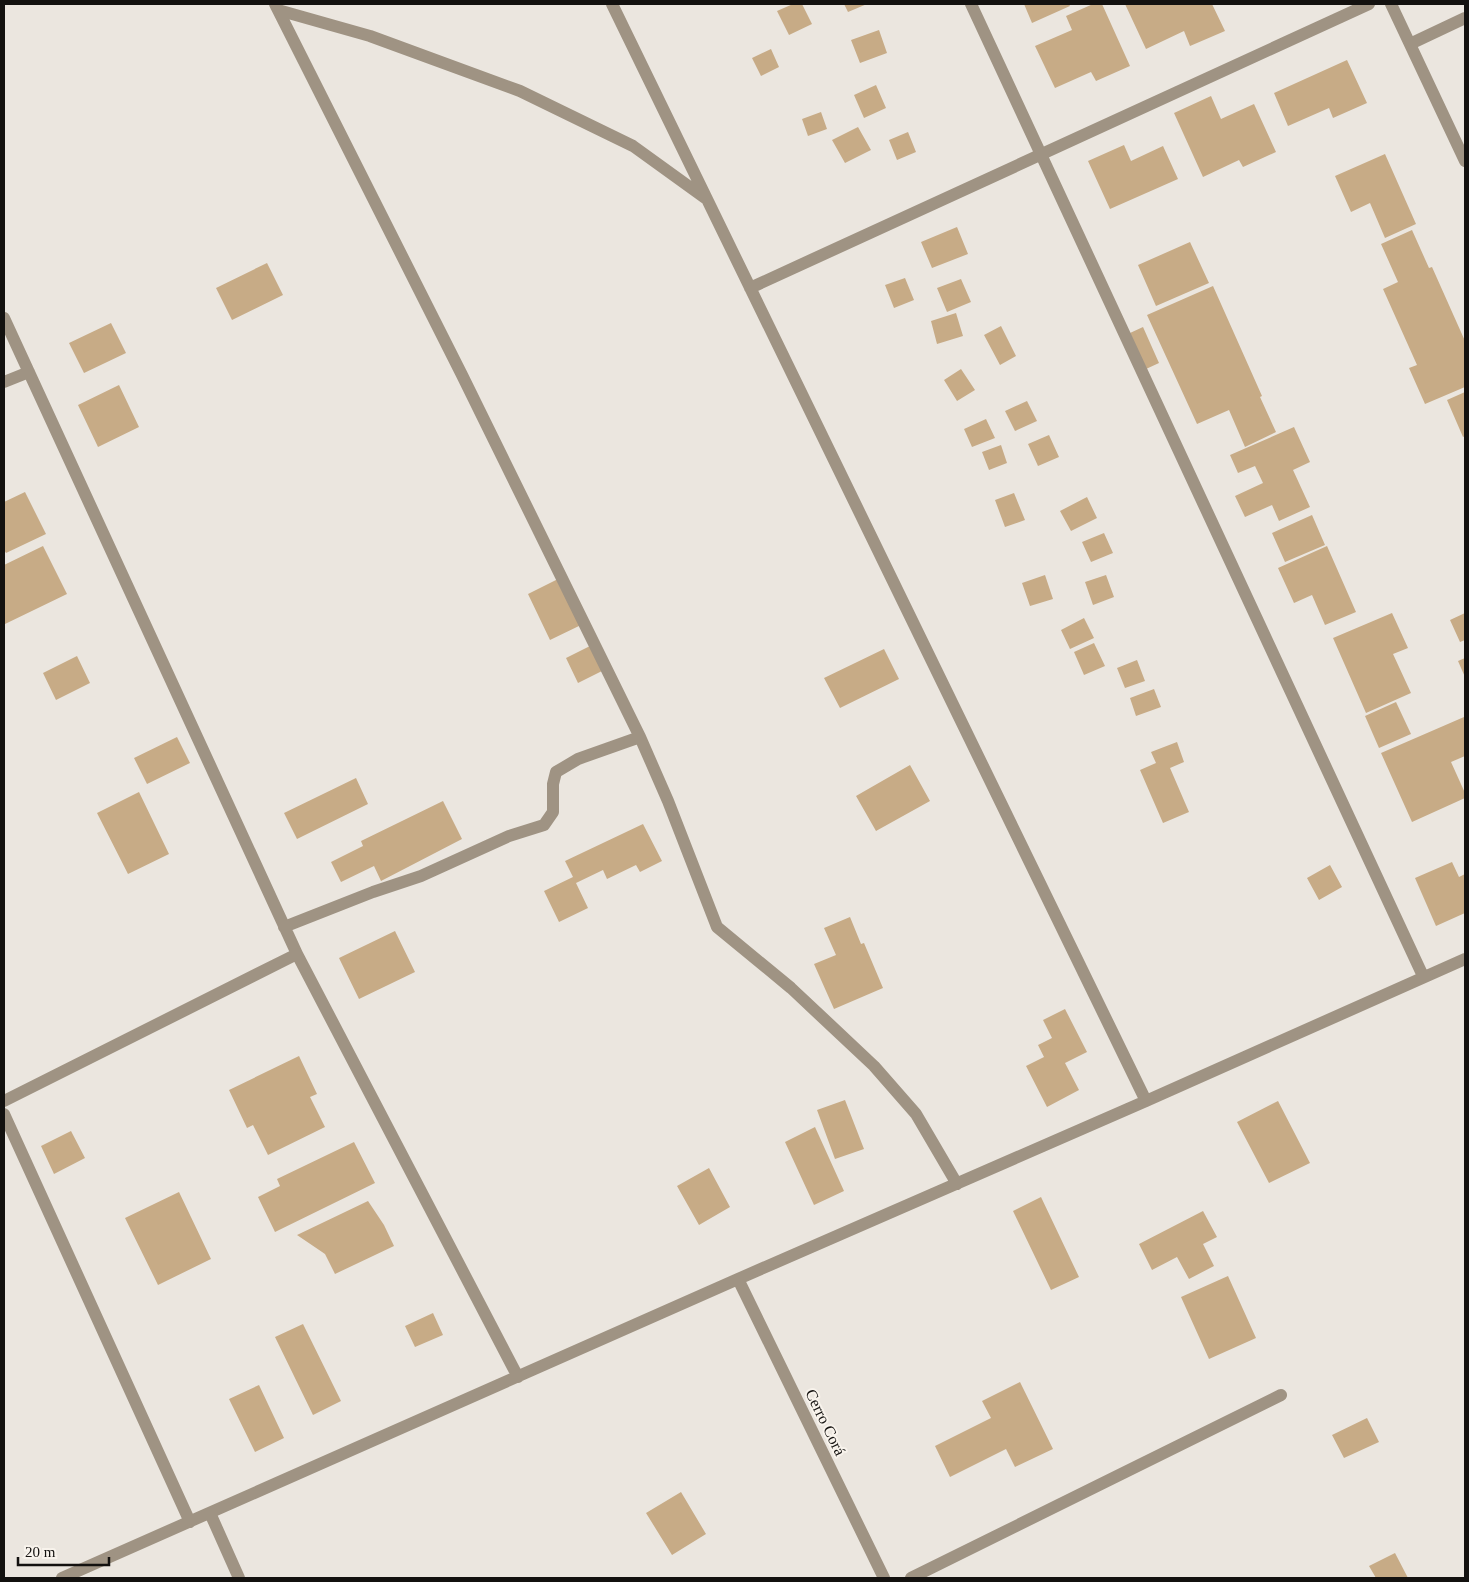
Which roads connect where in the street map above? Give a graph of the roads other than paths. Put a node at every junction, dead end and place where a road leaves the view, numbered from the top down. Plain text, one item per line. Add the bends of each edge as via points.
1 (612, 4) edge
2 (972, 4) edge
3 (1369, 4) edge
4 (1391, 4) edge
5 (276, 7) edge
6 (1465, 18) edge
7 (1410, 44) junction
8 (1041, 154) junction
9 (1465, 161) edge
10 (707, 200) junction
11 (750, 288) junction
12 (4, 318) edge
13 (29, 372) junction
14 (4, 382) edge
15 (640, 737) junction
16 (284, 927) junction
17 (297, 954) junction
18 (1465, 959) edge
19 (1424, 976) junction
20 (4, 1101) edge
21 (1146, 1101) junction
22 (4, 1114) edge
23 (957, 1184) junction
24 (738, 1279) junction
25 (518, 1378) junction
26 (1281, 1395) dead end
27 (210, 1513) junction
28 (190, 1522) junction
29 (62, 1578) edge
30 (239, 1578) edge
31 (884, 1578) edge
32 (911, 1578) edge

1 - 10 street
2 - 8 street
3 - 8 street
4 - 7 street
5 - 10 street via 370,36 520,91 633,146
5 - 15 street
6 - 7 street
7 - 9 street
8 - 11 street
8 - 19 street
10 - 11 street
11 - 21 street
12 - 13 street
13 - 14 street
13 - 16 street
15 - 16 street via 578,760 556,772 553,812 544,825 509,836 421,876
15 - 23 street via 717,928 791,988 874,1066 916,1114
16 - 17 street
17 - 20 street
17 - 25 street
18 - 19 street
19 - 21 street
21 - 23 street
22 - 28 street
23 - 24 street
24 - 25 street
24 - 31 street, Cerro Corá
25 - 27 street
26 - 32 street
27 - 28 street
27 - 30 street
28 - 29 street

